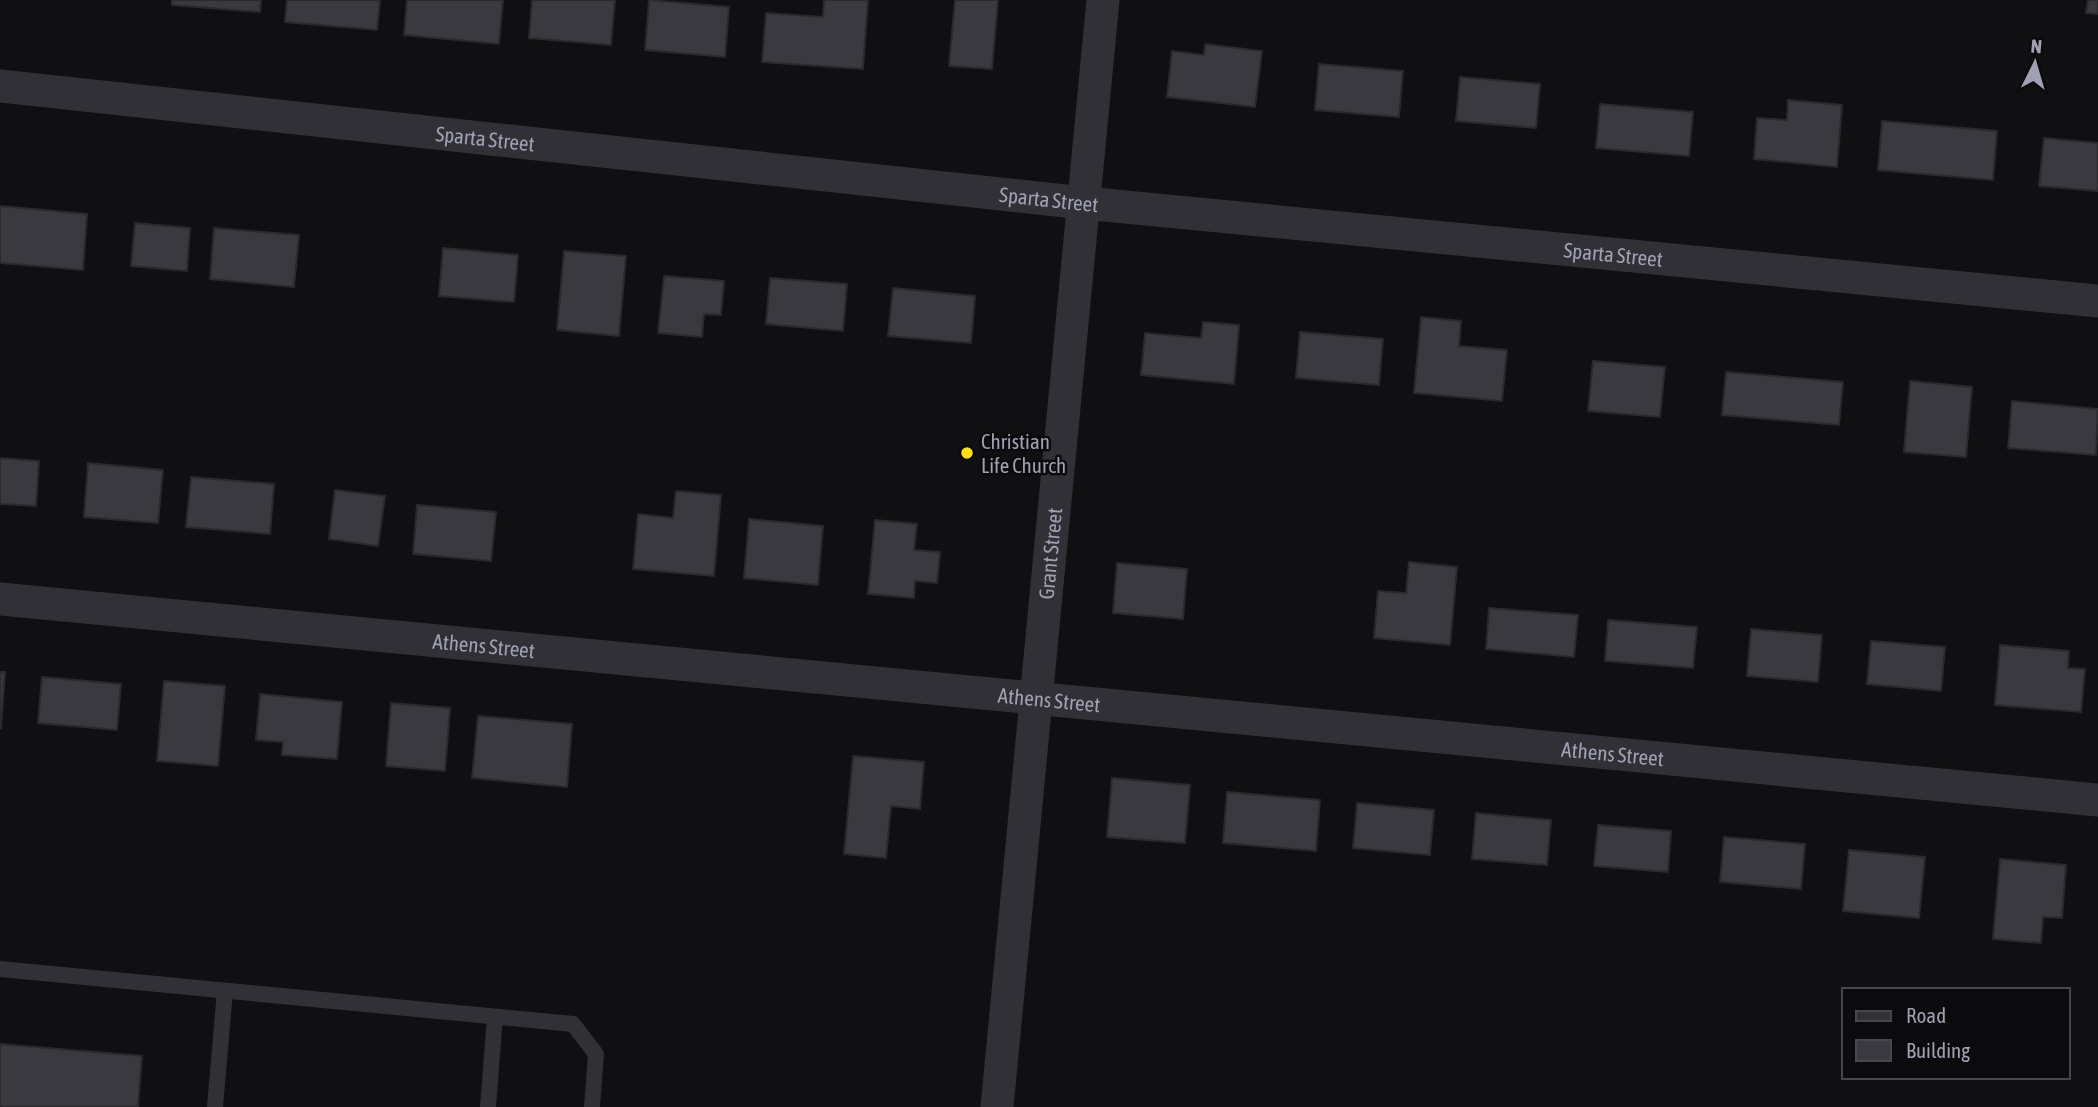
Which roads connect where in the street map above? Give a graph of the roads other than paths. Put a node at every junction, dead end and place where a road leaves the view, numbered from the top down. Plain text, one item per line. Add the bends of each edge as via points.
1 (1103, 0) edge
2 (0, 86) edge
3 (1084, 203) junction
4 (2098, 301) edge
5 (0, 599) edge
6 (1036, 697) junction
7 (2098, 800) edge
8 (0, 969) edge
9 (225, 991) junction
10 (495, 1017) junction
11 (215, 1107) edge
12 (488, 1107) edge
13 (592, 1107) edge
14 (997, 1107) edge

1 - 3 street, Grant Street
2 - 3 street, Sparta Street
3 - 4 street, Sparta Street
3 - 6 street, Grant Street
5 - 6 street, Athens Street
6 - 7 street, Athens Street
6 - 14 street, Grant Street
8 - 9 lane
9 - 10 lane
9 - 11 lane
10 - 12 lane
10 - 13 lane via 573,1024 596,1054

